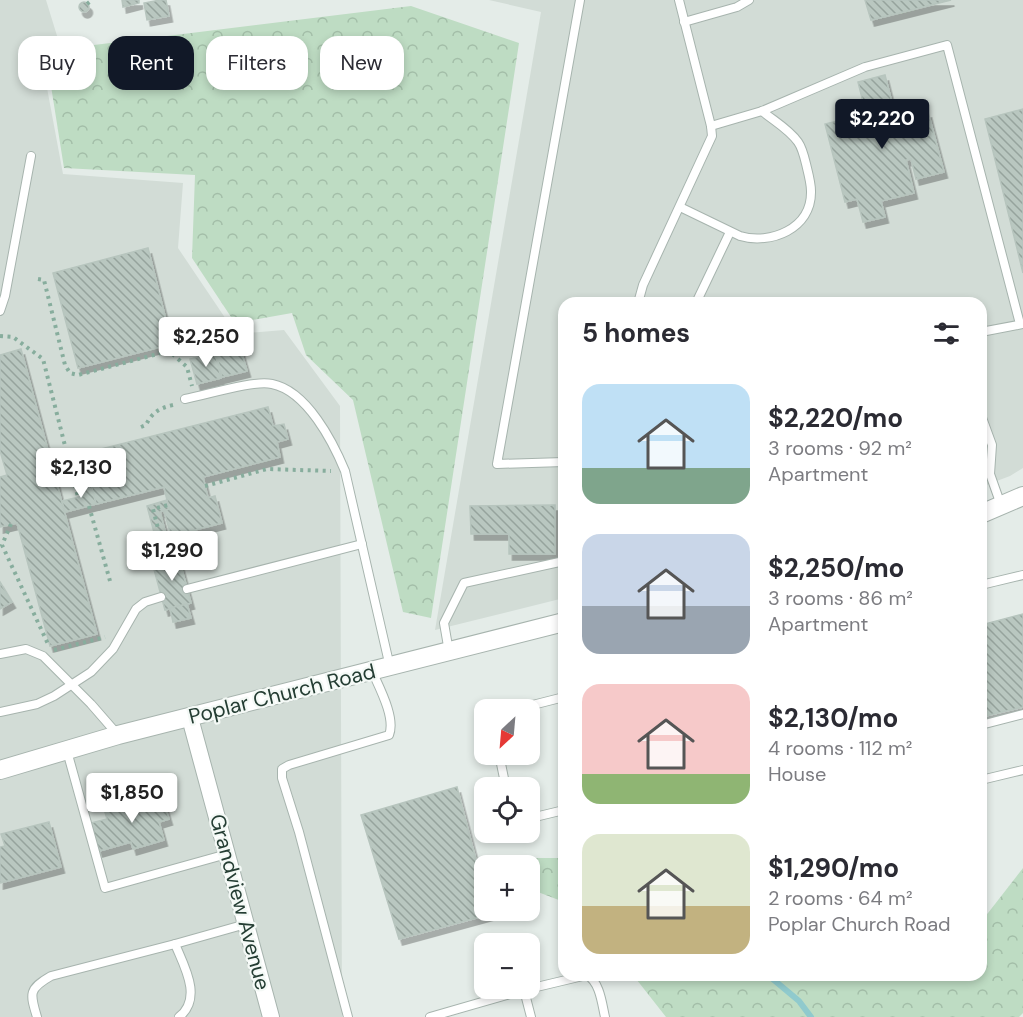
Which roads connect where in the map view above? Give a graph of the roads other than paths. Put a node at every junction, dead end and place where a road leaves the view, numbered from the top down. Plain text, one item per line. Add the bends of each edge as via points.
1 (580, 0) edge
2 (679, 0) edge
3 (749, 0) edge
4 (684, 22) junction
5 (762, 111) junction
6 (711, 126) junction
7 (31, 156) dead end
8 (680, 207) junction
9 (730, 232) junction
10 (640, 297) edge
11 (699, 297) edge
12 (0, 310) edge
13 (1021, 324) edge
14 (987, 331) edge
15 (185, 399) dead end
16 (987, 430) edge
17 (558, 462) edge
18 (1023, 496) edge
19 (1002, 505) junction
20 (987, 511) edge
21 (362, 544) junction
22 (558, 562) edge
23 (1023, 575) edge
24 (987, 584) edge
25 (187, 589) dead end
26 (161, 597) dead end
27 (558, 624) edge
28 (449, 652) junction
29 (0, 654) edge
30 (381, 669) junction
31 (72, 685) junction
32 (558, 699) edge
33 (540, 703) edge
34 (0, 712) edge
35 (1023, 714) edge
36 (190, 718) junction
37 (987, 723) edge
38 (118, 735) junction
39 (66, 750) junction
40 (0, 770) edge
41 (1023, 770) edge
42 (987, 779) edge
43 (558, 811) edge
44 (540, 816) edge
45 (227, 854) junction
46 (246, 924) junction
47 (175, 944) junction
48 (562, 981) edge
49 (594, 981) edge
50 (540, 986) edge
51 (493, 999) edge
52 (526, 999) edge
53 (37, 1017) edge
54 (179, 1017) edge
55 (271, 1017) edge
56 (348, 1017) edge
57 (430, 1017) edge
58 (531, 1017) edge
59 (605, 1017) edge

1 - 17 lane via 497,464
2 - 4 lane
3 - 4 lane
4 - 6 lane
5 - 6 lane
5 - 9 lane via 798,142 810,180 810,201 801,221 787,233 750,239
5 - 13 lane via 865,67 947,45
6 - 8 lane via 712,136
7 - 12 lane
8 - 9 lane
8 - 10 lane
9 - 11 lane
13 - 14 lane
15 - 21 lane via 257,383 273,384 299,400 336,449
16 - 19 lane via 992,446 990,474
18 - 19 street
19 - 20 street
21 - 25 lane
21 - 30 lane
22 - 28 lane via 464,583 444,622
23 - 24 lane
26 - 31 lane via 140,605 106,658
27 - 28 street, Poplar Church Road
28 - 30 street, Poplar Church Road
29 - 31 lane via 26,649 35,652
30 - 36 street, Poplar Church Road
30 - 56 lane via 391,719 389,735 282,770
31 - 34 lane via 37,704
31 - 38 lane
32 - 33 lane
35 - 37 lane
36 - 38 street, Poplar Church Road
36 - 45 street, Grandview Avenue
38 - 39 street, Poplar Church Road
39 - 40 street, Poplar Church Road
39 - 45 lane via 105,888
41 - 42 lane
43 - 44 lane
45 - 46 street, Grandview Avenue
46 - 47 lane
46 - 55 street, Grandview Avenue
47 - 53 lane via 51,976 33,989 31,998
47 - 54 lane via 192,993 190,1003
48 - 50 lane
49 - 59 lane
51 - 57 lane
52 - 58 lane

